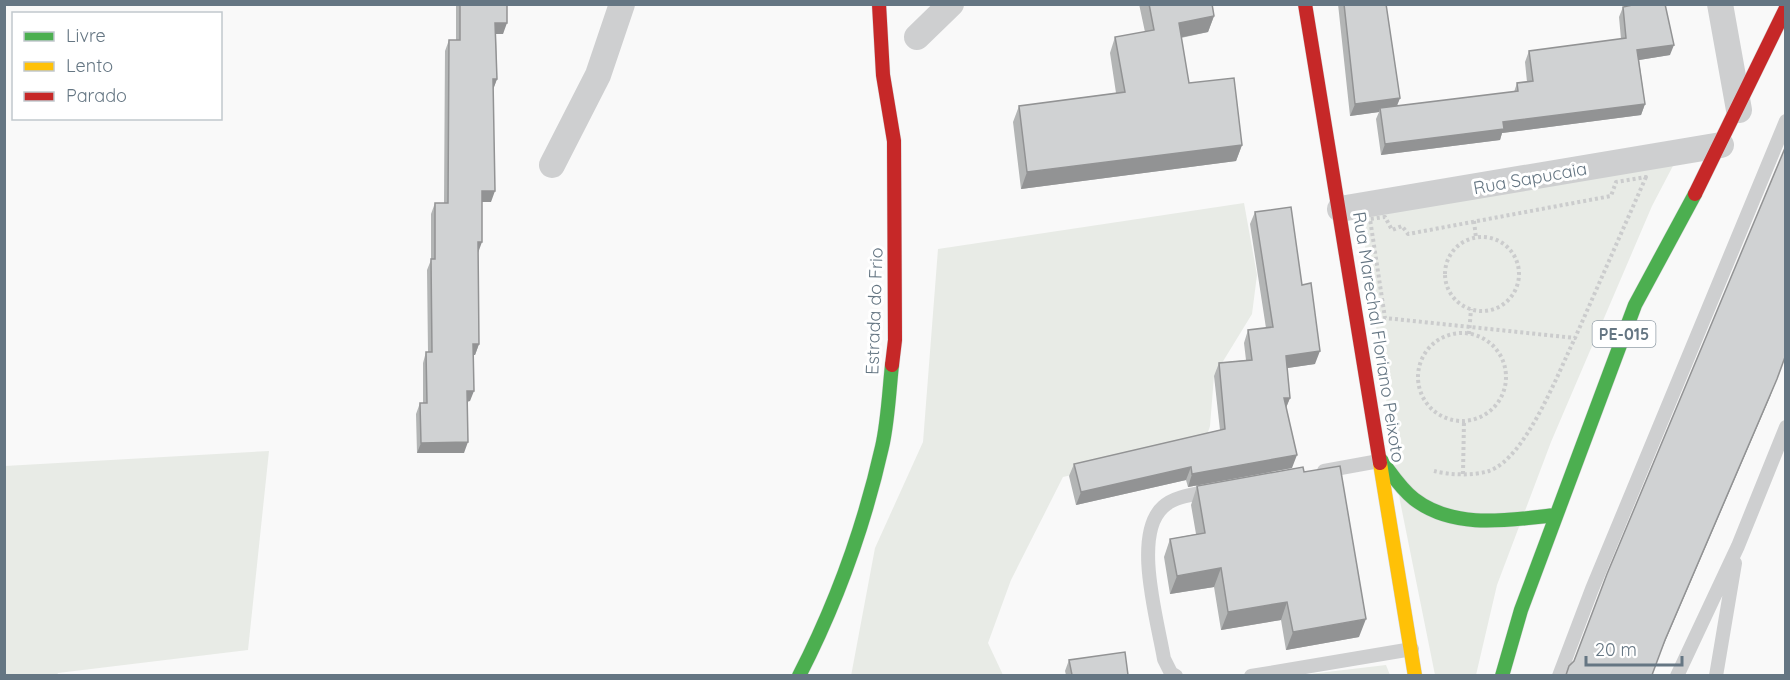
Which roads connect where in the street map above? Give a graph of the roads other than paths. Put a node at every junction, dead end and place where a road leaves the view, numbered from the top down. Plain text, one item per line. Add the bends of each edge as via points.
1 (622, 4) edge
2 (879, 4) edge
3 (951, 4) edge
4 (1305, 4) edge
5 (1720, 4) edge
6 (1785, 8) edge
7 (917, 37) dead end
8 (1739, 110) junction
9 (1785, 121) edge
10 (1721, 145) junction
11 (552, 165) dead end
12 (1340, 209) junction
13 (1785, 427) edge
14 (1381, 460) junction
15 (1313, 473) edge
16 (1222, 489) edge
17 (1556, 515) junction
18 (1738, 546) junction
19 (1413, 649) junction
20 (799, 675) edge
21 (1176, 675) edge
22 (1251, 675) edge
23 (1416, 675) edge
24 (1502, 675) edge
25 (1559, 675) edge
26 (1677, 675) edge
27 (1716, 675) edge

1 - 11 street via 598,75
2 - 20 main road, Estrada do Frio via 883,75 894,141 895,340 882,446 856,540 825,625
3 - 7 street
4 - 12 main road, Rua Marechal Floriano Peixoto
5 - 8 street
6 - 8 main road, PE-015
8 - 10 main road, PE-015
9 - 25 lane
10 - 12 street, Rua Sapucaia
10 - 17 main road, PE-015 via 1635,305
12 - 14 main road, Rua Marechal Floriano Peixoto
13 - 18 lane
14 - 15 lane
14 - 17 main road via 1414,499 1439,513 1471,521
14 - 19 main road, Rua Marechal Floriano Peixoto
16 - 21 lane via 1163,506 1151,525 1147,549 1164,659
17 - 24 main road, PE-015
18 - 26 lane
18 - 27 lane
19 - 22 lane
19 - 23 main road, Rua Marechal Floriano Peixoto

